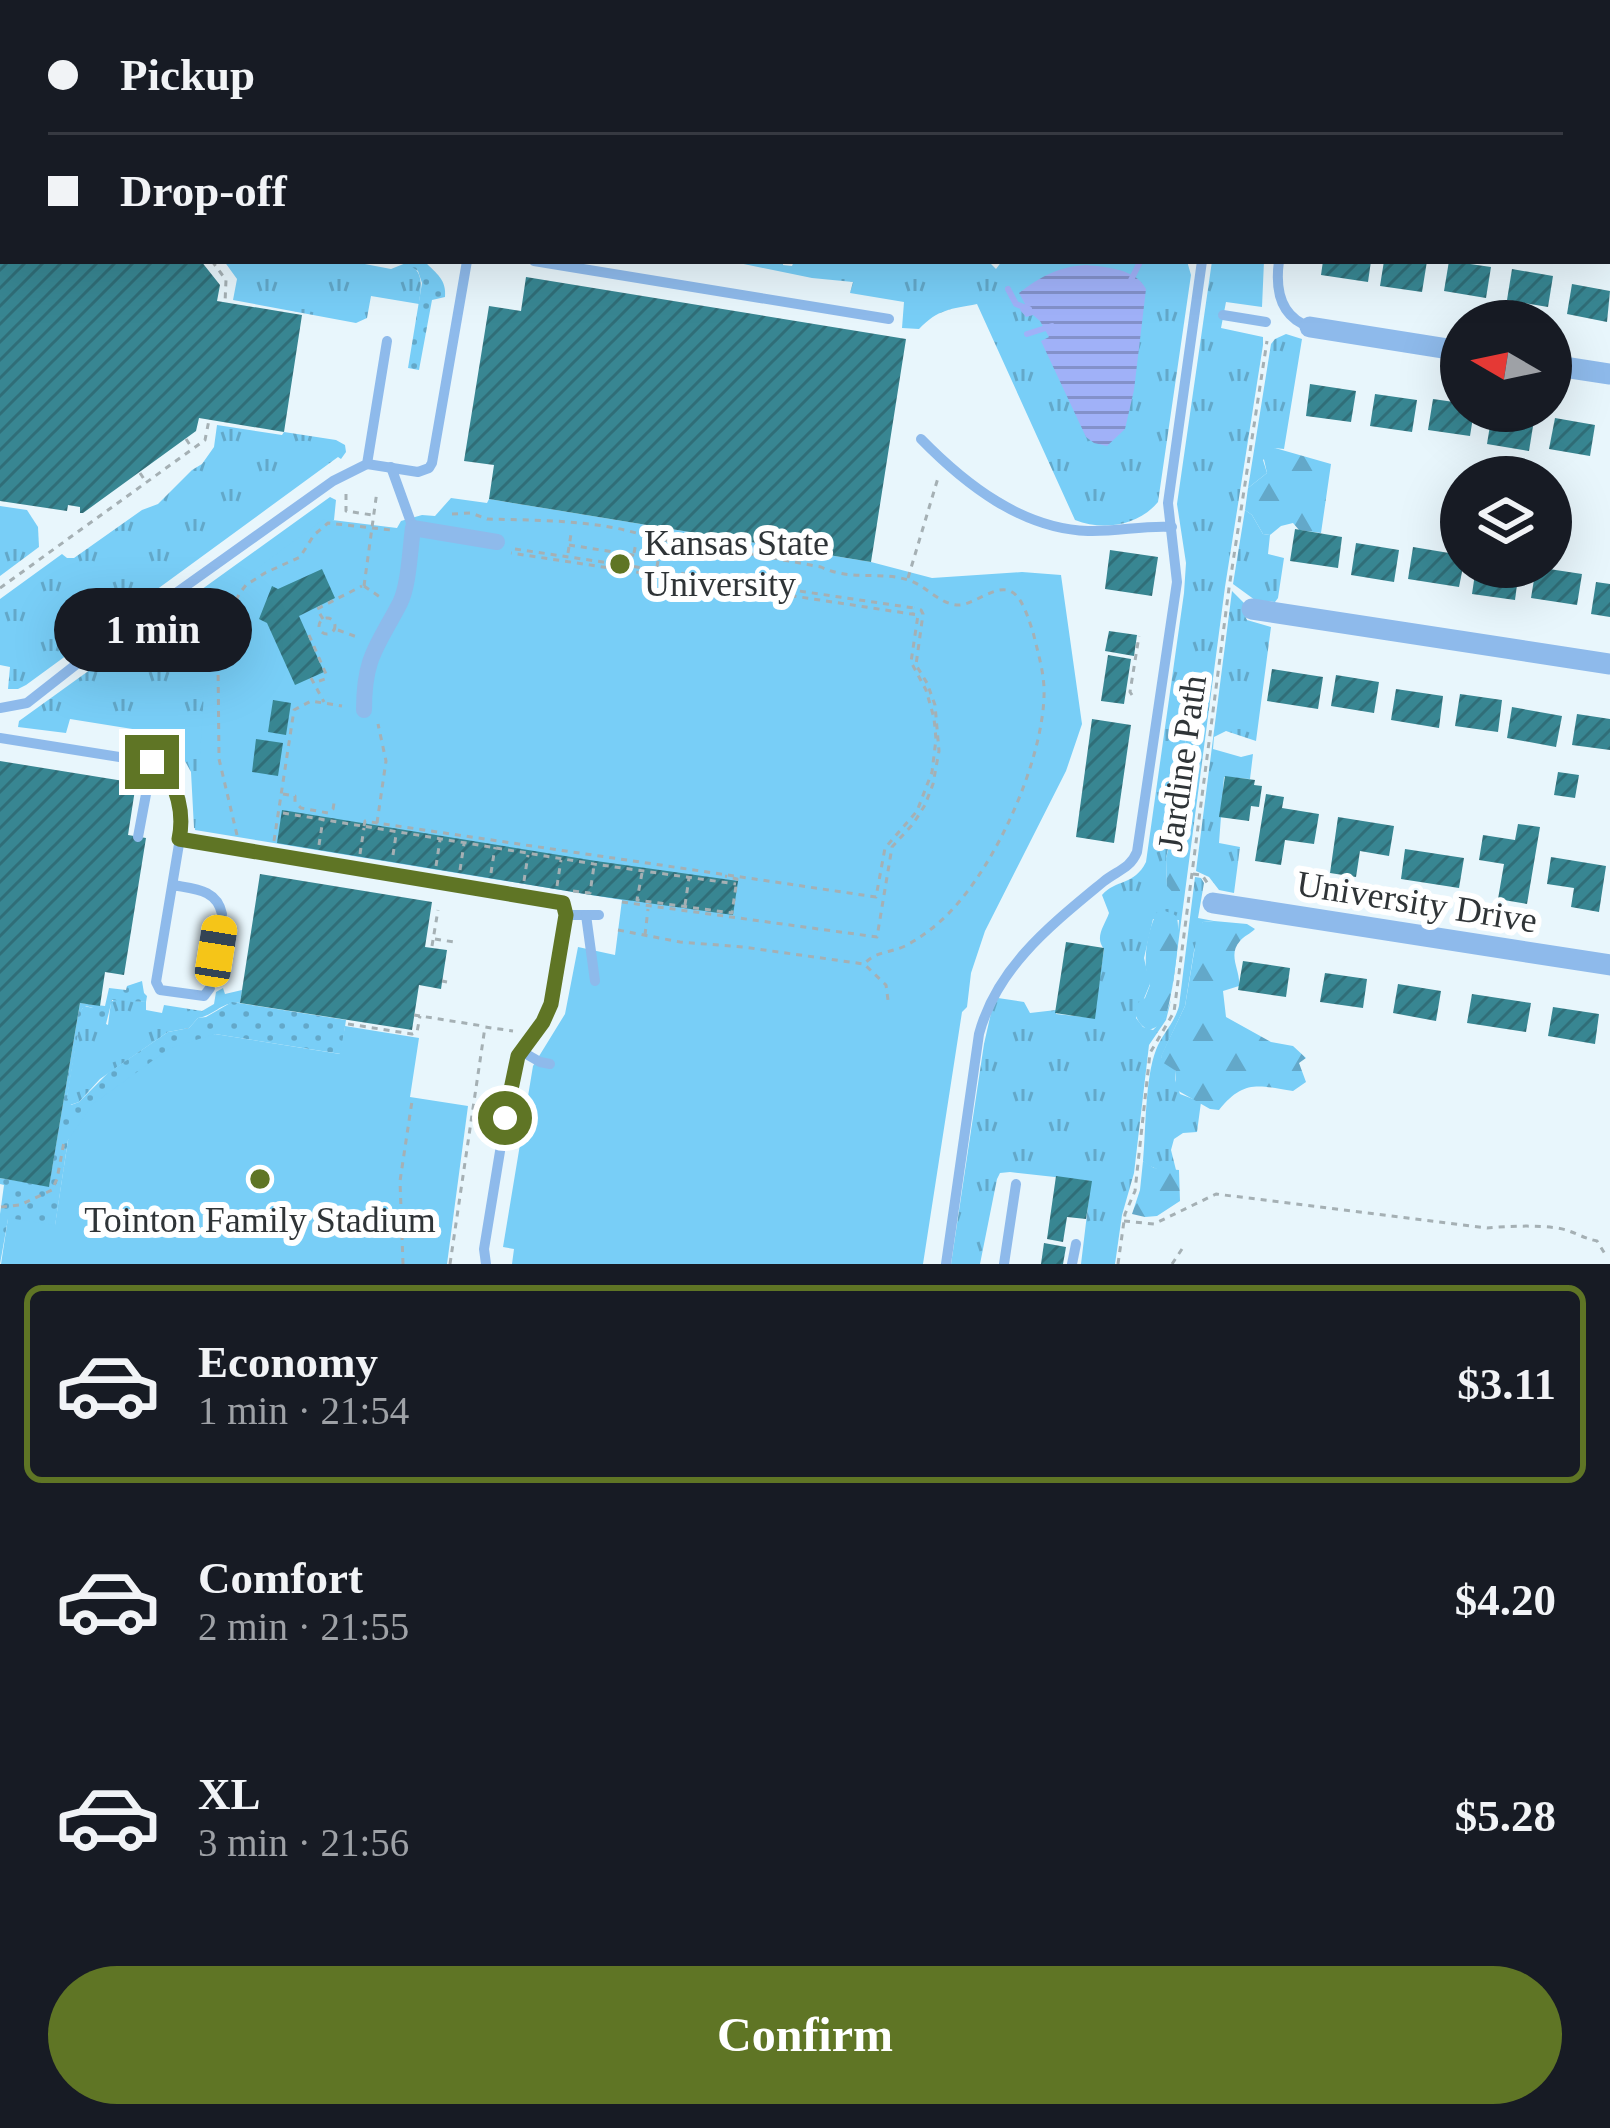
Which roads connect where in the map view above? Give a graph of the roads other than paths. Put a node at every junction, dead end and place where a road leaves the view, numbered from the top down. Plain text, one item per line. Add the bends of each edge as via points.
1 (466, 264) edge
2 (552, 264) edge
3 (1202, 264) edge
4 (1279, 264) edge
5 (1222, 315) dead end
6 (889, 319) dead end
7 (1266, 322) road end
8 (1302, 323) joint
9 (387, 341) dead end
10 (1440, 347) edge
11 (1572, 368) edge
12 (1610, 374) edge
13 (921, 439) dead end
14 (368, 464) junction
15 (391, 467) junction
16 (1172, 526) junction
17 (408, 530) junction
18 (504, 547) road end
19 (1252, 609) dead end
20 (1610, 664) edge
21 (0, 708) edge
22 (370, 715) road end
23 (0, 738) edge
24 (152, 762) junction
25 (138, 837) dead end
26 (179, 839) junction
27 (172, 885) junction
28 (1213, 903) dead end
29 (566, 915) junction
30 (1610, 965) edge
31 (595, 981) dead end
32 (521, 1051) junction
33 (550, 1064) dead end
34 (1016, 1184) dead end
35 (1076, 1244) dead end
36 (486, 1264) edge
37 (946, 1264) edge
38 (1004, 1264) edge
39 (1072, 1264) edge

1 - 15 lane via 432,463 418,472
2 - 6 lane
3 - 16 lane via 1168,503
4 - 8 lane via 1280,300
5 - 7 lane
8 - 10 street
9 - 14 lane
11 - 12 street
13 - 16 lane via 983,492 1034,521 1090,531
14 - 15 lane
14 - 21 lane via 333,481 27,703
15 - 17 lane
16 - 37 lane via 1176,592 1137,852 1028,947 986,1008
17 - 18 street
17 - 22 street via 402,600 375,644 364,690
19 - 20 street
23 - 24 lane
24 - 25 lane
24 - 26 lane via 163,764 178,791
26 - 27 lane
26 - 29 lane via 558,901
27 - 27 lane via 156,982 164,991 204,997 220,905 207,892
28 - 30 street, University Drive
29 - 31 lane via 593,915
29 - 32 lane via 551,1004
32 - 33 lane
32 - 36 lane
34 - 38 lane
35 - 39 lane

